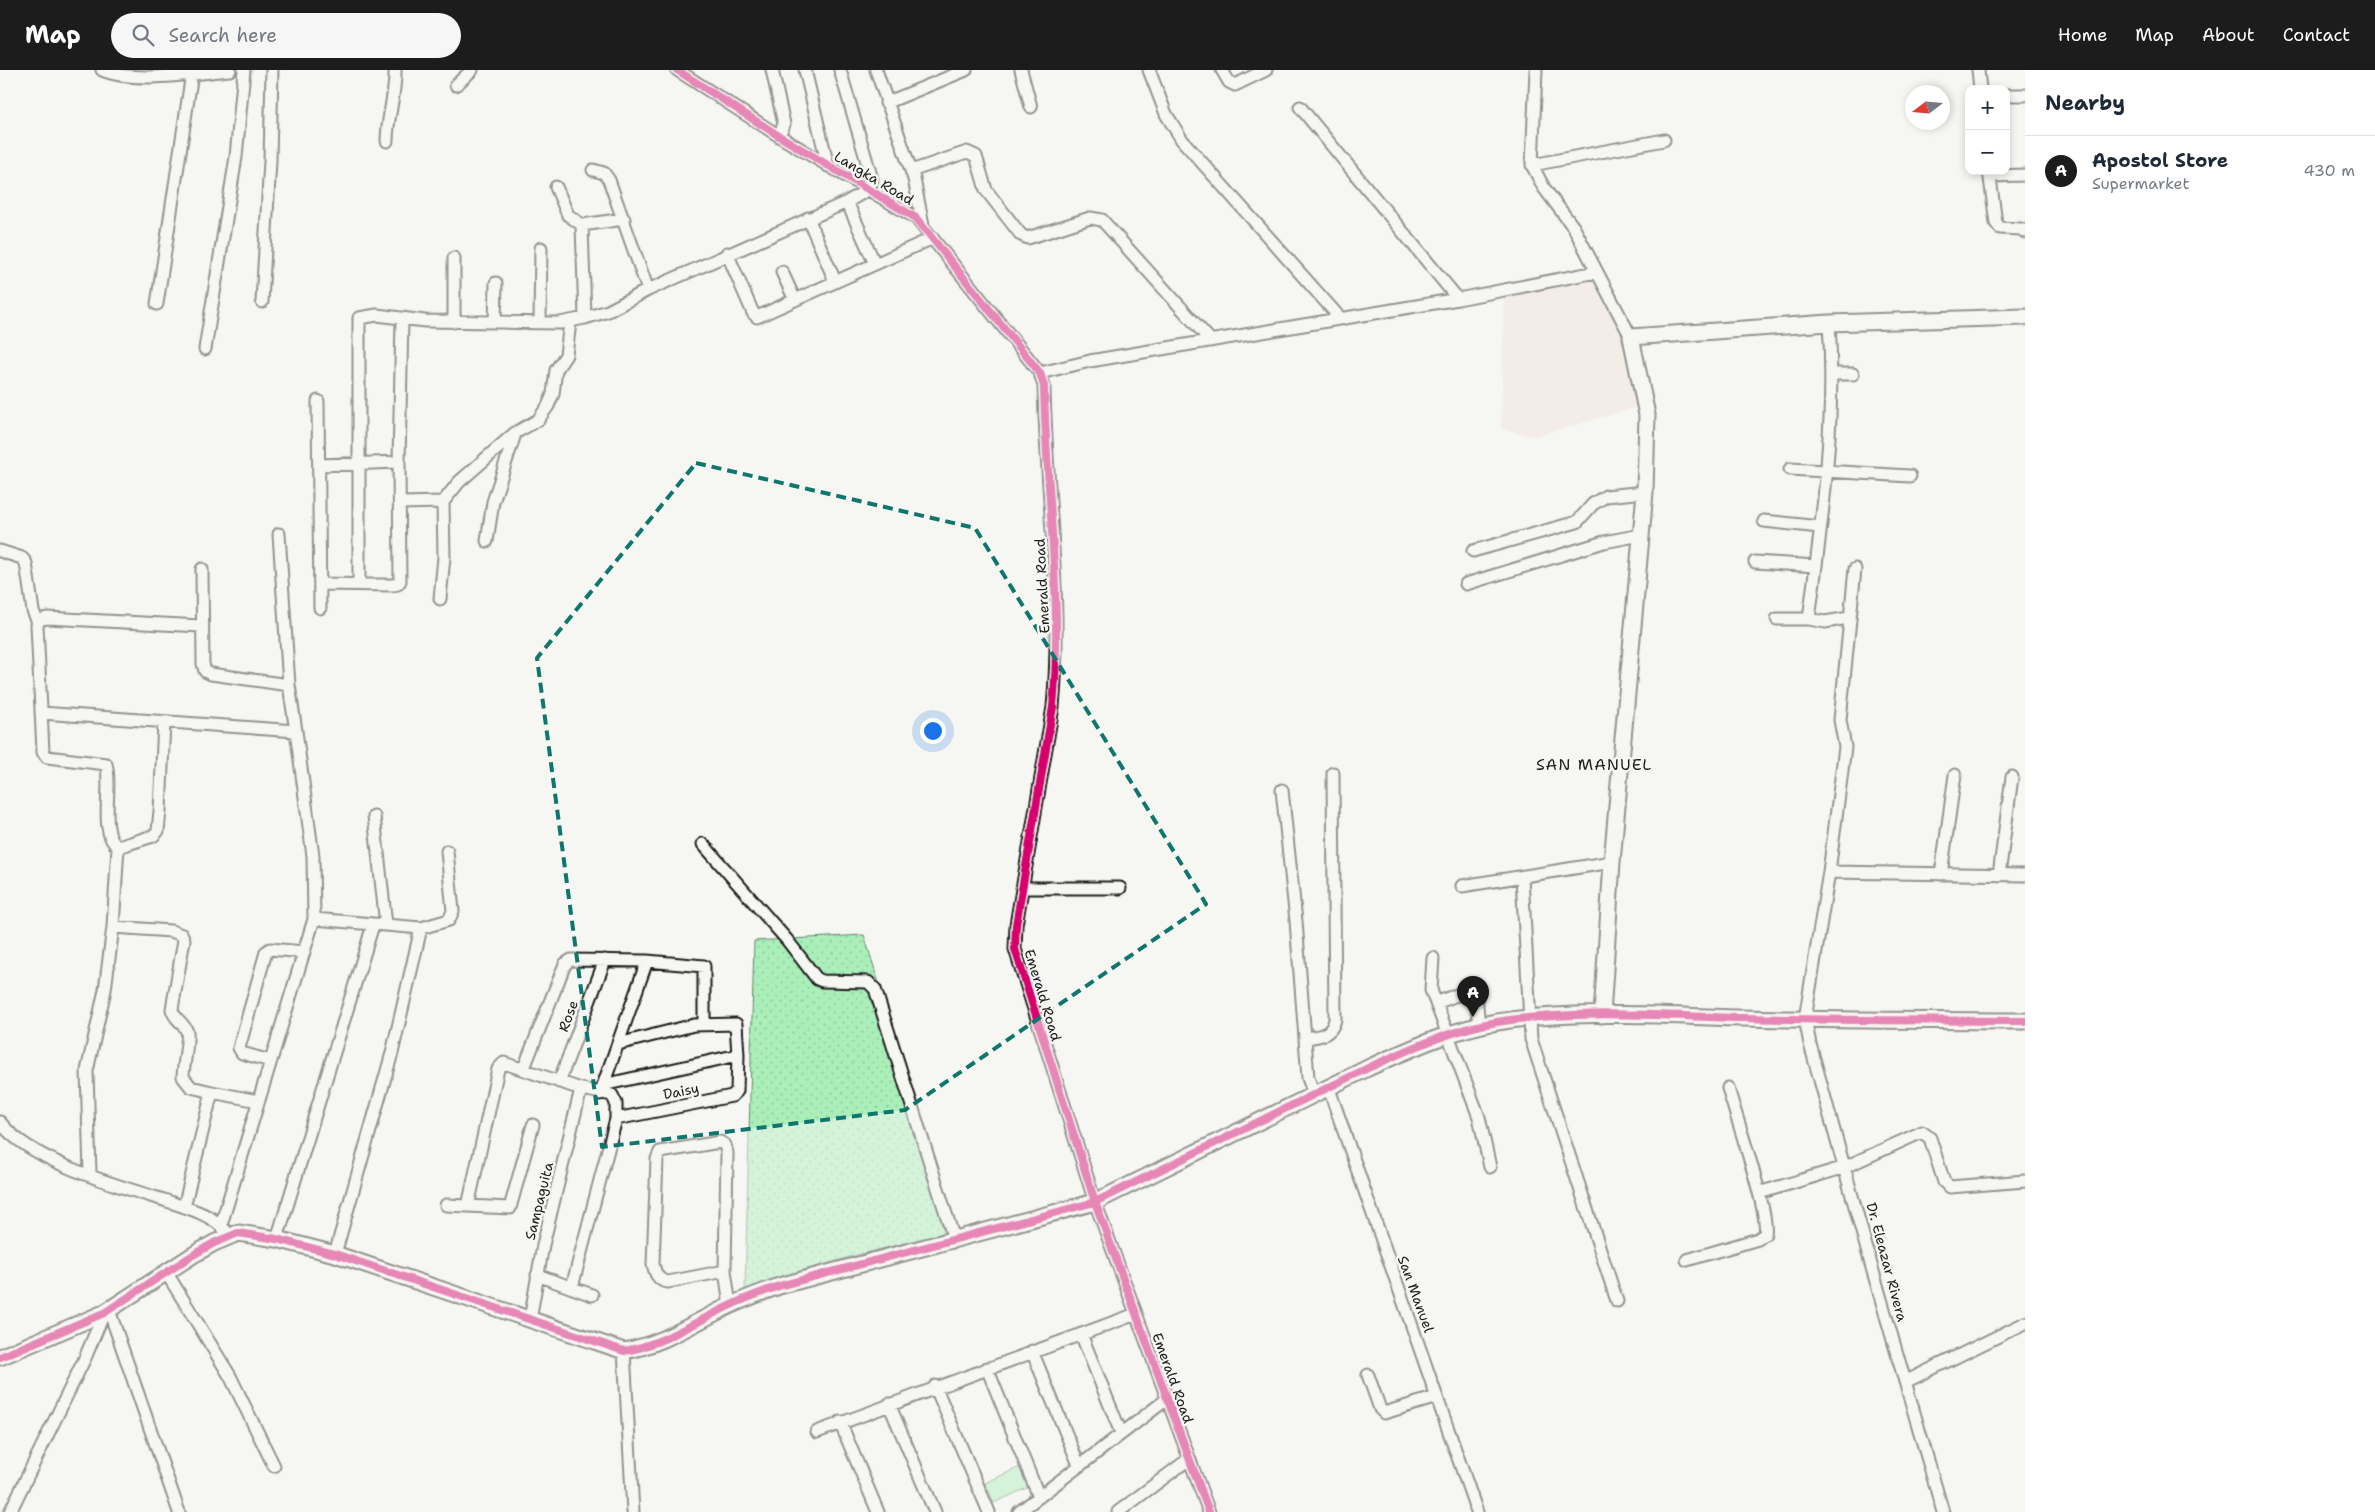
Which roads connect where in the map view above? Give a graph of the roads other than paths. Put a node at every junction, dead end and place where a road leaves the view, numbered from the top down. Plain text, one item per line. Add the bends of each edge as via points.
1 (102, 70) edge
2 (230, 70) edge
3 (244, 70) edge
4 (272, 70) edge
5 (395, 70) edge
6 (472, 70) edge
7 (678, 70) edge
8 (805, 70) edge
9 (840, 70) edge
10 (876, 70) edge
11 (966, 70) edge
12 (1021, 70) edge
13 (1149, 70) edge
14 (1222, 70) edge
15 (1265, 70) edge
16 (1536, 70) edge
17 (1978, 70) edge
18 (769, 72) edge
19 (192, 73) junction
20 (456, 85) dead end
21 (1980, 85) edge
22 (2025, 94) edge
23 (2010, 95) edge
24 (886, 103) junction
25 (1031, 107) dead end
26 (1300, 107) dead end
27 (779, 136) junction
28 (1664, 140) dead end
29 (387, 141) dead end
30 (1532, 165) junction
31 (828, 166) junction
32 (593, 170) dead end
33 (911, 171) junction
34 (1990, 175) edge
35 (2010, 175) edge
36 (2025, 175) edge
37 (556, 187) dead end
38 (869, 189) junction
39 (847, 202) junction
40 (808, 218) junction
41 (624, 219) junction
42 (582, 225) junction
43 (923, 225) junction
44 (2025, 232) edge
45 (933, 238) junction
46 (541, 248) dead end
47 (726, 253) junction
48 (454, 258) dead end
49 (875, 264) junction
50 (782, 272) dead end
51 (1596, 272) junction
52 (836, 281) junction
53 (496, 283) dead end
54 (648, 290) junction
55 (794, 298) junction
56 (1458, 299) junction
57 (262, 302) dead end
58 (157, 304) dead end
59 (2025, 317) edge
60 (585, 318) junction
61 (1341, 319) junction
62 (402, 320) junction
63 (454, 322) junction
64 (495, 322) junction
65 (540, 322) junction
66 (570, 322) junction
67 (1829, 323) junction
68 (1631, 337) junction
69 (1211, 341) junction
70 (205, 349) dead end
71 (1040, 373) junction
72 (1832, 374) junction
73 (1853, 374) dead end
74 (318, 401) dead end
75 (515, 433) junction
76 (399, 462) junction
77 (319, 465) junction
78 (360, 465) junction
79 (1790, 469) dead end
80 (1827, 470) junction
81 (1910, 476) dead end
82 (1645, 492) junction
83 (443, 502) junction
84 (400, 503) junction
85 (1764, 521) dead end
86 (1820, 527) junction
87 (279, 534) dead end
88 (1641, 535) junction
89 (488, 540) dead end
90 (0, 551) edge
91 (1473, 551) dead end
92 (1755, 562) dead end
93 (1816, 566) junction
94 (202, 569) dead end
95 (1855, 569) dead end
96 (320, 584) junction
97 (359, 584) junction
98 (1466, 584) dead end
99 (440, 599) dead end
100 (320, 608) dead end
101 (1849, 618) junction
102 (1777, 619) dead end
103 (1810, 619) junction
104 (38, 622) junction
105 (201, 626) junction
106 (289, 685) junction
107 (41, 713) junction
108 (164, 722) junction
109 (296, 731) junction
110 (1333, 773) dead end
111 (1955, 775) dead end
112 (2012, 777) dead end
113 (1282, 790) dead end
114 (374, 816) dead end
115 (703, 844) dead end
116 (118, 847) junction
117 (447, 851) dead end
118 (1612, 862) junction
119 (1829, 872) junction
120 (1941, 874) junction
121 (1999, 875) junction
122 (2025, 875) edge
123 (1522, 877) junction
124 (1462, 886) dead end
125 (1022, 888) junction
126 (1120, 888) dead end
127 (314, 918) junction
128 (373, 925) junction
129 (386, 925) junction
130 (113, 927) junction
131 (421, 928) junction
132 (304, 952) junction
133 (1433, 958) dead end
134 (605, 960) junction
135 (647, 961) junction
136 (1436, 1003) junction
137 (1602, 1015) junction
138 (1529, 1018) junction
139 (1805, 1020) junction
140 (2025, 1021) edge
141 (704, 1024) junction
142 (1479, 1026) junction
143 (1448, 1036) junction
144 (1306, 1038) junction
145 (618, 1044) junction
146 (738, 1055) junction
147 (270, 1062) junction
148 (524, 1068) junction
149 (559, 1082) junction
150 (1328, 1086) junction
151 (1728, 1088) dead end
152 (582, 1089) junction
153 (602, 1089) junction
154 (212, 1092) junction
155 (1314, 1094) junction
156 (258, 1101) junction
157 (616, 1119) junction
158 (0, 1122) edge
159 (533, 1124) dead end
160 (1490, 1167) dead end
161 (1845, 1167) junction
162 (90, 1174) junction
163 (2025, 1181) edge
164 (1759, 1193) junction
165 (1095, 1202) junction
166 (446, 1205) dead end
167 (468, 1206) junction
168 (184, 1207) junction
169 (225, 1230) junction
170 (277, 1239) junction
171 (954, 1239) junction
172 (336, 1254) junction
173 (1687, 1260) dead end
174 (725, 1270) junction
175 (166, 1272) junction
176 (537, 1276) junction
177 (572, 1287) junction
178 (592, 1295) dead end
179 (1617, 1301) dead end
180 (730, 1305) junction
181 (106, 1312) junction
182 (1136, 1314) junction
183 (530, 1320) junction
184 (2025, 1323) edge
185 (1081, 1334) junction
186 (624, 1351) junction
187 (1032, 1351) junction
188 (0, 1357) edge
189 (987, 1368) junction
190 (1368, 1375) dead end
191 (1905, 1382) junction
192 (935, 1386) junction
193 (1437, 1397) junction
194 (1167, 1399) junction
195 (889, 1404) junction
196 (840, 1422) junction
197 (816, 1432) dead end
198 (1120, 1433) junction
199 (1189, 1459) junction
200 (1080, 1465) junction
201 (274, 1466) dead end
202 (1039, 1497) junction
203 (10, 1512) edge
204 (178, 1512) edge
205 (633, 1512) edge
206 (878, 1512) edge
207 (935, 1512) edge
208 (989, 1512) edge
209 (1019, 1512) edge
210 (1118, 1512) edge
211 (1209, 1512) edge
212 (1477, 1512) edge
213 (1943, 1512) edge

1 - 19 street via 131,77
2 - 19 street
3 - 70 street via 236,157
4 - 57 street
5 - 29 street
6 - 20 street
7 - 27 street, Langka Road
8 - 31 street
9 - 38 street via 872,178
10 - 24 street
11 - 24 street
12 - 25 street
13 - 61 street via 1166,114 1182,140
14 - 15 street via 1234,85
16 - 30 street
17 - 21 street
18 - 27 street via 784,124
19 - 58 street
22 - 23 street
24 - 33 street
26 - 56 street
27 - 31 street, Langka Road
28 - 30 street
30 - 51 street via 1544,188 1574,228
31 - 38 street, Langka Road
32 - 41 street via 607,176
33 - 43 street
33 - 69 street via 966,152 976,156 986,190 1021,235 1028,238 1090,218 1102,220
34 - 44 street via 1998,226
35 - 36 street
37 - 42 street via 568,215
38 - 39 street
38 - 43 street, Langka Road
39 - 40 street
39 - 49 street
40 - 47 street
40 - 52 street
41 - 42 street
41 - 54 street
42 - 60 street
43 - 45 street, Langka Road
45 - 49 street
45 - 71 street, Langka Road
46 - 65 street
47 - 54 street
47 - 55 street via 754,316
48 - 63 street
49 - 52 street
50 - 55 street
51 - 56 street
51 - 68 street
52 - 55 street
53 - 64 street
54 - 60 street via 608,311
56 - 61 street
59 - 67 street
60 - 66 street
61 - 69 street
62 - 63 street
62 - 76 street
62 - 78 street via 377,315 362,316 358,321
63 - 64 street
64 - 65 street
65 - 66 street
66 - 75 street via 566,355 556,370 551,400 538,420
67 - 68 street
67 - 72 street
68 - 82 street via 1647,415
69 - 71 street via 1090,361
71 - 125 street, Emerald Road via 1044,386 1056,671 1053,707
72 - 73 street
72 - 80 street
74 - 77 street
75 - 83 street via 459,482
75 - 89 street via 493,502
76 - 78 street
76 - 84 street
77 - 78 street
77 - 96 street
78 - 97 street
79 - 80 street
80 - 81 street
80 - 86 street
82 - 88 street
82 - 91 street via 1606,496 1593,504 1577,522
83 - 84 street
83 - 99 street via 444,556
84 - 97 street via 398,584
85 - 86 street
86 - 93 street
87 - 106 street
88 - 98 street via 1604,542
88 - 118 street
90 - 104 street via 26,562 33,610
92 - 93 street
93 - 103 street
94 - 105 street
95 - 101 street
96 - 97 street
96 - 100 street
101 - 103 street via 1825,622
101 - 119 street via 1840,720 1845,747
102 - 103 street
104 - 105 street via 47,618
104 - 107 street
105 - 106 street via 205,671
106 - 109 street
107 - 108 street
107 - 116 street via 44,755 106,764 108,827
108 - 109 street
108 - 116 street via 158,831 153,836
109 - 127 street via 313,856
110 - 144 street via 1334,1020 1327,1033
111 - 120 street
112 - 121 street
113 - 144 street
114 - 129 street
115 - 171 street via 788,940 817,979 868,982 875,989
116 - 130 street
117 - 131 street via 452,916 444,922
118 - 123 street
118 - 137 street
119 - 120 street
119 - 139 street
120 - 121 street
121 - 122 street
123 - 124 street
123 - 138 street
125 - 126 street
125 - 165 street, Emerald Road via 1014,934 1016,949
127 - 128 street
127 - 132 street
128 - 129 street
128 - 170 street
129 - 131 street
130 - 154 street via 171,930 182,935 184,940 172,1009 188,1036 183,1078 191,1087
130 - 162 street via 105,990 87,1071
131 - 172 street via 392,1053
132 - 147 street
132 - 147 street via 270,949 266,952 239,1048 242,1053
133 - 136 street via 1430,984
134 - 135 street
134 - 148 street via 571,960 565,964
134 - 149 street, Rose
135 - 141 street via 704,966
135 - 145 street
136 - 142 street via 1473,991
136 - 143 street
137 - 138 street
137 - 139 street
138 - 142 street
138 - 179 street via 1534,1049
139 - 140 street
139 - 161 street, Dr. Eleazar Rivera
141 - 145 street, Daisy
141 - 146 street, Daisy via 736,1024
142 - 143 street
143 - 150 street via 1414,1047
143 - 160 street via 1479,1117
144 - 155 street via 1308,1078
145 - 153 street
146 - 153 street
146 - 157 street, Daisy via 735,1094
147 - 156 street
148 - 149 street
148 - 167 street via 504,1063 498,1069
149 - 152 street
150 - 155 street
150 - 193 street, San Manuel
151 - 164 street
152 - 153 street
152 - 176 street, Sampaguita
153 - 157 street via 614,1096
154 - 156 street
154 - 168 street
155 - 165 street
156 - 169 street
157 - 177 street
158 - 162 street via 25,1145 46,1158
159 - 167 street via 510,1208
161 - 163 street via 1922,1132 1930,1138 1944,1182 1950,1187
161 - 164 street
161 - 191 street, Dr. Eleazar Rivera
162 - 168 street
164 - 173 street via 1765,1234
165 - 171 street
165 - 182 street, Emerald Road
166 - 167 street
168 - 169 street
169 - 170 street
169 - 175 street
170 - 172 street
171 - 180 street via 779,1286
172 - 183 street
174 - 174 street via 725,1145 720,1142 660,1152 657,1159 653,1264 657,1276 668,1282
174 - 180 street
175 - 181 street
175 - 201 street via 230,1376
176 - 177 street
176 - 183 street, Sampaguita
177 - 178 street
180 - 186 street via 662,1340 640,1349
181 - 188 street
181 - 203 street
181 - 204 street
182 - 185 street
182 - 194 street, Emerald Road
183 - 186 street
184 - 191 street
185 - 187 street
185 - 198 street
186 - 205 street
187 - 189 street
187 - 200 street
189 - 192 street
189 - 202 street
190 - 193 street via 1384,1413
191 - 213 street, Dr. Eleazar Rivera
192 - 195 street
192 - 208 street
193 - 212 street, San Manuel
194 - 198 street
194 - 199 street, Emerald Road
195 - 196 street
195 - 207 street
196 - 197 street
196 - 206 street
198 - 200 street
199 - 210 street
199 - 211 street, Emerald Road
200 - 202 street
202 - 209 street

